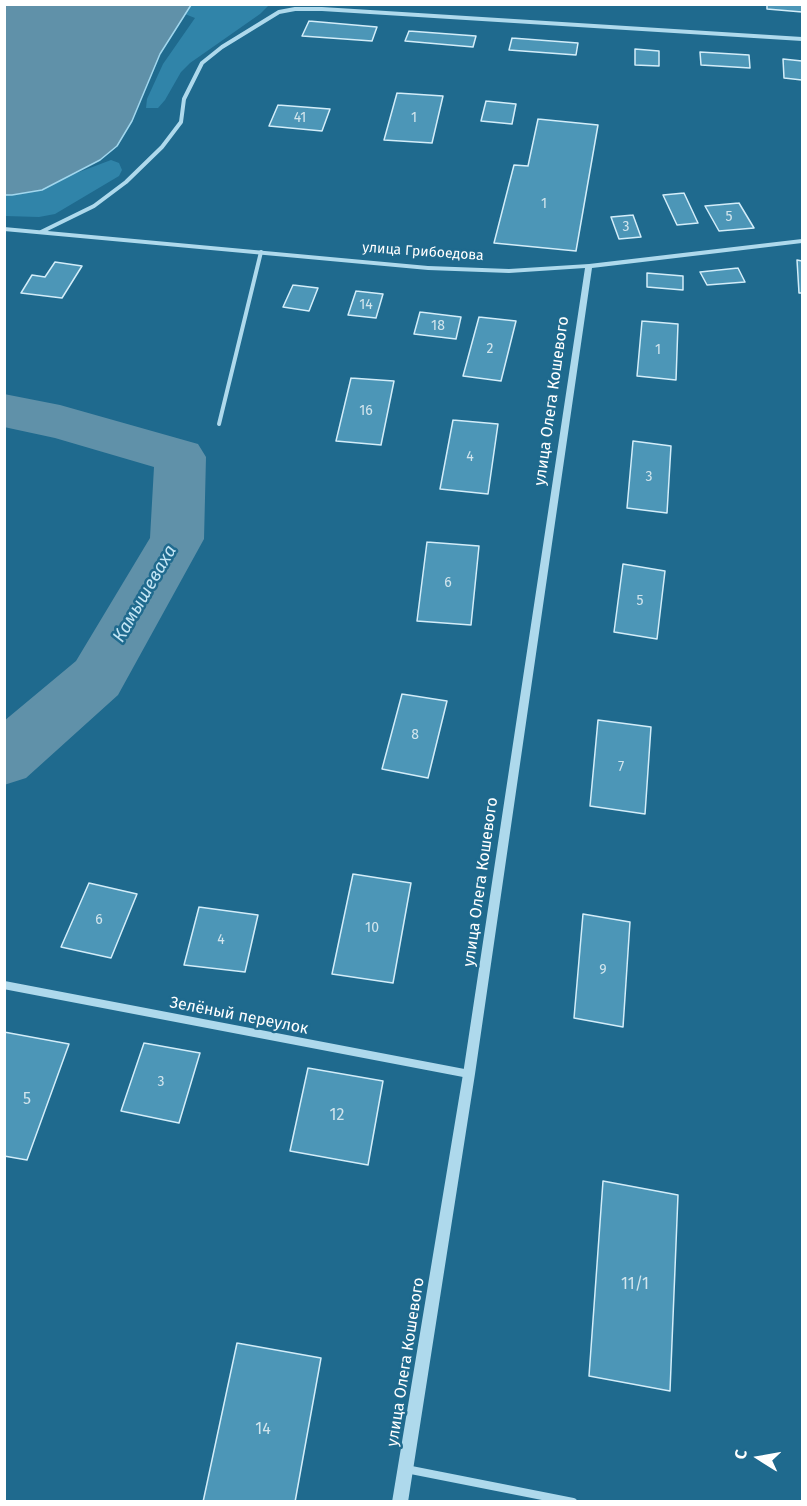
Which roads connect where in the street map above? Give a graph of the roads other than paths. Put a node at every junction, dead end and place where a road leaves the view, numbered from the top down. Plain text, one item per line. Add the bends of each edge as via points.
1 (283, 4) edge
2 (279, 12) junction
3 (802, 39) edge
4 (4, 229) edge
5 (41, 232) junction
6 (802, 241) edge
7 (261, 252) junction
8 (589, 266) junction
9 (219, 424) dead end
10 (4, 985) edge
11 (469, 1074) junction
12 (405, 1469) junction
13 (400, 1502) edge
14 (573, 1502) edge

1 - 2 street
2 - 3 street via 322,9
2 - 5 street via 202,63 184,99 181,122 126,182 94,206
4 - 5 street, улица Грибоедова
5 - 7 street, улица Грибоедова
6 - 8 street, улица Грибоедова
7 - 8 street, улица Грибоедова via 497,271
7 - 9 lane
8 - 11 street, улица Олега Кошевого
10 - 11 street, Зелёный переулок
11 - 12 street, улица Олега Кошевого
12 - 13 street, улица Олега Кошевого
12 - 14 street

